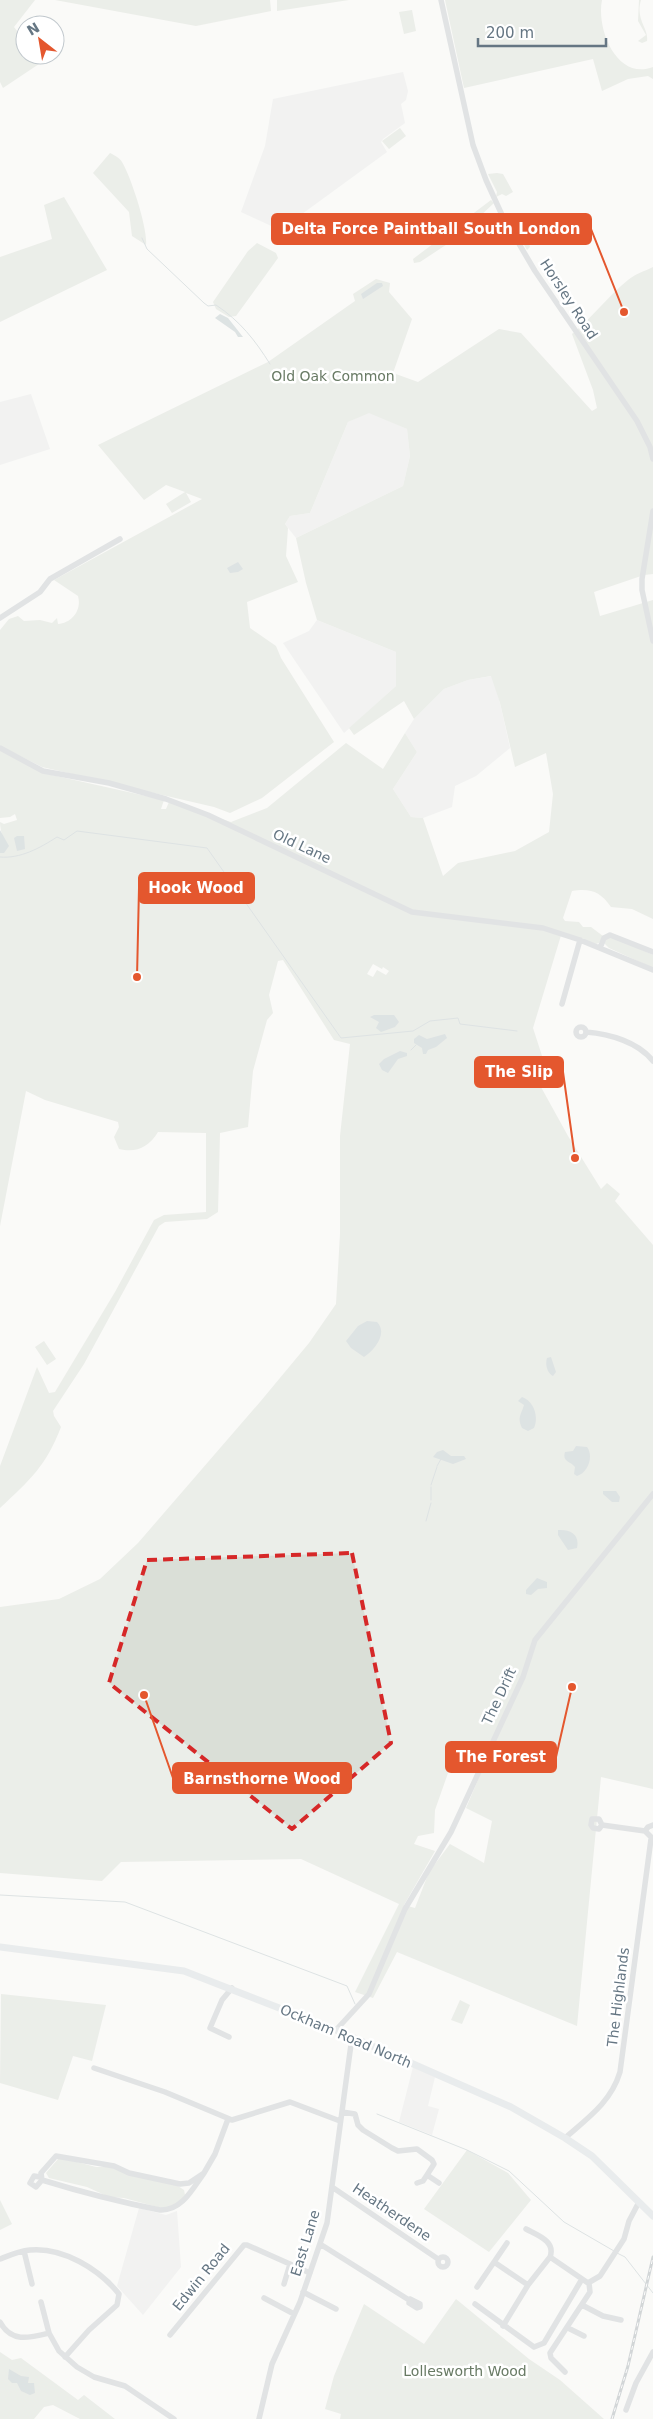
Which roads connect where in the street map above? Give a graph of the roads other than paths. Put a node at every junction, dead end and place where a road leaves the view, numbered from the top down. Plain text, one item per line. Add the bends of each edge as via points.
1 (441, 0) edge
2 (653, 459) edge
3 (653, 511) edge
4 (120, 539) dead end
5 (0, 618) edge
6 (653, 641) edge
7 (0, 748) edge
8 (580, 940) junction
9 (600, 948) junction
10 (653, 952) edge
11 (653, 970) edge
12 (562, 1004) dead end
13 (586, 1032) dead end
14 (653, 1061) edge
15 (653, 1494) edge
16 (602, 1825) dead end
17 (653, 1825) edge
18 (645, 1832) junction
19 (652, 1839) edge
20 (0, 1947) edge
21 (232, 1988) junction
22 (336, 2030) junction
23 (229, 2037) dead end
24 (352, 2037) junction
25 (94, 2068) dead end
26 (342, 2112) junction
27 (228, 2119) junction
28 (340, 2121) junction
29 (565, 2138) junction
30 (204, 2173) junction
31 (427, 2175) junction
32 (417, 2183) dead end
33 (439, 2183) dead end
34 (180, 2184) junction
35 (332, 2187) junction
36 (187, 2195) junction
37 (639, 2202) junction
38 (653, 2216) edge
39 (526, 2229) dead end
40 (507, 2243) dead end
41 (320, 2244) junction
42 (24, 2251) junction
43 (550, 2257) junction
44 (0, 2259) edge
45 (438, 2259) dead end
46 (494, 2262) junction
47 (290, 2264) junction
48 (310, 2273) junction
49 (582, 2279) junction
50 (589, 2283) junction
51 (32, 2284) dead end
52 (284, 2284) dead end
53 (528, 2285) junction
54 (477, 2287) dead end
55 (303, 2292) junction
56 (264, 2298) dead end
57 (409, 2300) dead end
58 (41, 2302) dead end
59 (475, 2304) dead end
60 (582, 2305) junction
61 (336, 2309) dead end
62 (294, 2314) junction
63 (621, 2320) dead end
64 (0, 2322) edge
65 (503, 2326) junction
66 (568, 2328) junction
67 (49, 2333) junction
68 (170, 2335) dead end
69 (584, 2336) dead end
70 (653, 2352) edge
71 (65, 2357) junction
72 (566, 2372) dead end
73 (626, 2410) dead end
74 (174, 2419) edge
75 (259, 2419) edge

1 - 2 street, Horsley Road via 474,150 502,215 546,289 637,421
3 - 6 street via 642,579
4 - 5 street via 50,579 40,592
7 - 8 street, Old Lane via 43,771 109,783 208,815 412,912 543,928
8 - 9 street, Old Lane
8 - 12 street
9 - 10 street via 604,938 613,936
9 - 11 street, Old Lane
13 - 14 street via 600,1033 636,1046
15 - 22 street, The Drift via 535,1640 523,1677 451,1832 405,1909 369,1994
16 - 18 street
17 - 18 street
18 - 19 street, The Highlands
19 - 29 street, The Highlands via 620,2072 606,2101
20 - 21 main road, Ockham Road North via 168,1968
21 - 22 main road, Ockham Road North
21 - 23 street via 222,2000 210,2028
22 - 24 main road, Ockham Road North
24 - 26 street, East Lane
24 - 29 main road, Ockham Road North via 511,2107
25 - 27 street via 165,2092
26 - 28 street, East Lane
26 - 31 street via 355,2114 360,2128 394,2149 414,2148 430,2158 434,2164
27 - 28 street via 290,2102
27 - 30 street
28 - 35 street, East Lane
29 - 37 main road, Ockham Road North via 592,2156
30 - 34 street
30 - 36 street
31 - 32 street
31 - 33 street
34 - 36 street via 187,2188
34 - 36 street via 129,2173 114,2166 59,2156 53,2158 41,2179 103,2199 160,2210 175,2208
35 - 41 street, East Lane via 327,2223
35 - 45 street, Heatherdene
37 - 38 main road, Ockham Road North
37 - 50 street via 624,2239 600,2276
39 - 43 street via 546,2240 551,2246
40 - 46 street
41 - 48 street, East Lane
41 - 57 street
42 - 44 street
42 - 51 street
42 - 71 street via 49,2251 74,2259 96,2272 119,2294 117,2305
43 - 49 street
43 - 53 street
46 - 53 street
46 - 54 street
47 - 48 street, Edwin Road
47 - 52 street
47 - 68 street, Edwin Road via 244,2246
48 - 55 street, East Lane
49 - 50 street
49 - 65 street via 544,2343 539,2346 534,2347
50 - 60 street via 591,2288
53 - 65 street
55 - 61 street
55 - 62 street, East Lane
56 - 62 street
58 - 67 street
59 - 65 street
60 - 63 street via 603,2316
60 - 66 street
62 - 75 street, East Lane via 272,2364
64 - 67 street via 8,2332 20,2338
66 - 69 street
66 - 72 street via 550,2355
67 - 71 street
70 - 73 street
71 - 74 street via 94,2377 125,2386

